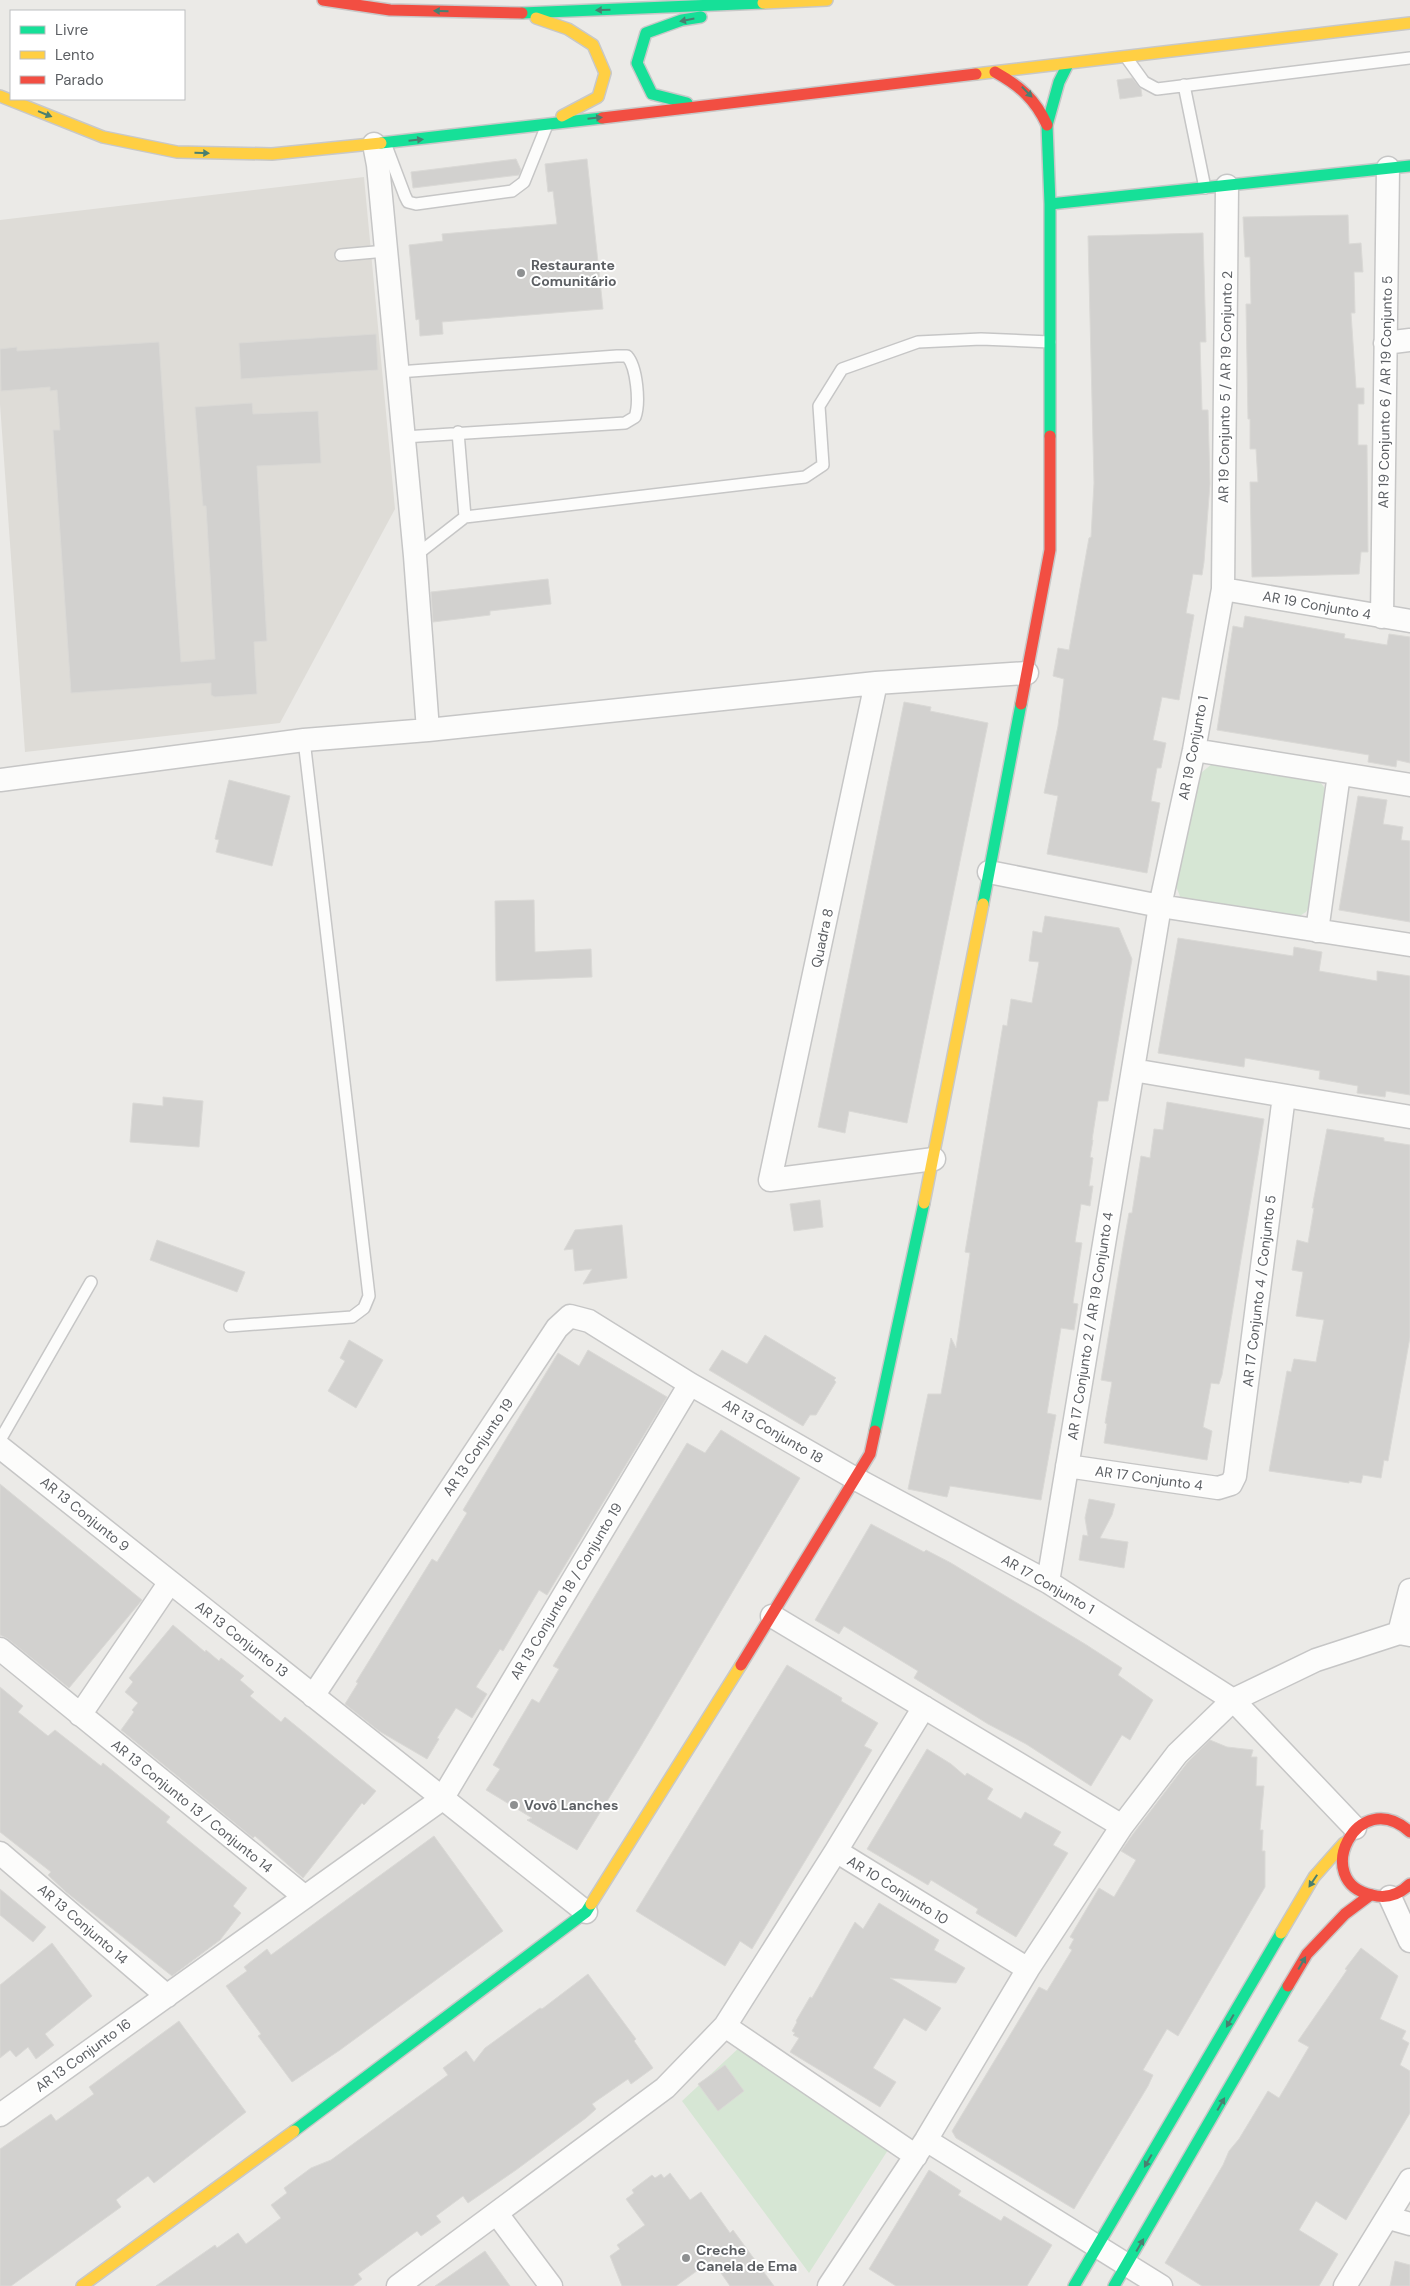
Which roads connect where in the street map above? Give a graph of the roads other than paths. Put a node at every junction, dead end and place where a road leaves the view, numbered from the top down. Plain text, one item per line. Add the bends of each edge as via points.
1 (323, 0) edge
2 (827, 0) edge
3 (822, 1) edge
4 (522, 13) junction
5 (1410, 23) edge
6 (1126, 57) junction
7 (1410, 58) edge
8 (1068, 64) junction
9 (995, 72) junction
10 (1184, 86) junction
11 (10, 100) edge
12 (698, 106) junction
13 (548, 123) junction
14 (1048, 125) junction
15 (380, 143) junction
16 (1399, 167) edge
17 (1216, 187) junction
18 (1050, 204) junction
19 (386, 251) junction
20 (341, 255) dead end
21 (1410, 340) edge
22 (1050, 342) junction
23 (1386, 343) junction
24 (398, 372) junction
25 (458, 432) junction
26 (404, 437) junction
27 (464, 517) junction
28 (415, 556) junction
29 (1223, 589) junction
30 (1382, 616) junction
31 (1410, 621) edge
32 (1027, 673) junction
33 (876, 683) junction
34 (428, 730) junction
35 (304, 740) junction
36 (1194, 750) junction
37 (1339, 774) junction
38 (0, 780) edge
39 (1410, 786) edge
40 (989, 872) junction
41 (1160, 906) junction
42 (1317, 931) junction
43 (1410, 945) edge
44 (1132, 1070) junction
45 (1284, 1096) junction
46 (1410, 1116) edge
47 (934, 1159) junction
48 (91, 1282) dead end
49 (230, 1326) dead end
50 (690, 1384) junction
51 (0, 1440) edge
52 (0, 1447) edge
53 (1067, 1466) junction
54 (856, 1479) junction
55 (1230, 1484) joint
56 (170, 1582) junction
57 (1048, 1582) junction
58 (1410, 1590) edge
59 (772, 1616) junction
60 (1404, 1634) edge
61 (0, 1649) edge
62 (313, 1696) junction
63 (1233, 1700) junction
64 (924, 1707) junction
65 (80, 1714) junction
66 (442, 1799) junction
67 (1122, 1826) junction
68 (1410, 1832) edge
69 (1349, 1836) junction
70 (836, 1851) junction
71 (0, 1853) edge
72 (1410, 1884) edge
73 (1380, 1896) junction
74 (305, 1897) junction
75 (586, 1912) junction
76 (1410, 1941) edge
77 (1028, 1969) junction
78 (167, 1996) junction
79 (725, 2026) junction
80 (0, 2115) edge
81 (921, 2148) junction
82 (1410, 2180) edge
83 (497, 2214) junction
84 (1389, 2218) junction
85 (1410, 2224) edge
86 (1098, 2245) junction
87 (1128, 2266) junction
88 (82, 2286) edge
89 (398, 2286) edge
90 (551, 2286) edge
91 (829, 2286) edge
92 (1074, 2286) edge
93 (1114, 2286) edge
94 (1161, 2286) edge
95 (1345, 2286) edge

4 -> 1 street via 390,10
2 - 3 street
3 -> 4 street
3 -> 12 street via 682,20 646,33 637,63 652,94
4 - 13 street via 568,29 592,45 605,73 598,97
5 - 6 street
6 - 8 street
6 - 10 lane via 1144,82 1157,89
7 - 10 lane
8 - 9 street
8 - 14 street via 1059,82
9 - 12 street
9 -> 14 street via 1022,86
10 - 17 lane
11 -> 15 street via 104,137 177,152 272,154
13 -> 12 street
15 -> 13 street
13 - 15 lane via 520,187 512,191 416,204 408,202
14 - 18 street
15 - 19 street
16 - 17 street
16 - 23 street, AR 19 Conjunto 6 / AR 19 Conjunto 5
17 - 18 street
17 - 29 street, AR 19 Conjunto 5 / AR 19 Conjunto 2
18 - 22 street
19 - 20 lane
19 - 24 street
21 - 23 street
22 - 27 lane via 981,339 918,342 842,369 819,406 823,465 805,477
22 - 32 street via 1050,550
23 - 30 street, AR 19 Conjunto 6 / AR 19 Conjunto 5
24 - 25 lane via 617,356 628,356 634,363 638,409 635,417 625,423
24 - 26 street
25 - 26 lane
25 - 27 lane
26 - 28 street
27 - 28 lane
28 - 34 street
29 - 30 street, AR 19 Conjunto 4
29 - 36 street, AR 19 Conjunto 1
30 - 31 street, AR 19 Conjunto 4
32 - 33 street
32 - 40 street
33 - 34 street
33 - 47 street, Quadra 8 via 770,1180
34 - 35 street
35 - 38 street
35 - 49 lane via 369,1296 364,1308 352,1317
36 - 37 street
36 - 41 street, AR 19 Conjunto 1
37 - 39 street
37 - 42 street
40 - 41 street
40 - 47 street
41 - 42 street
41 - 44 street, AR 19 Conjunto 1
42 - 43 street
44 - 45 street
44 - 53 street, AR 17 Conjunto 2 / AR 19 Conjunto 4
45 - 46 street
45 - 55 street, AR 17 Conjunto 4 / Conjunto 5 via 1236,1476
47 - 54 street via 870,1454
48 - 51 lane
50 - 54 street, AR 13 Conjunto 18
50 - 62 street, AR 13 Conjunto 19 via 589,1321 570,1316 557,1328
50 - 66 street, AR 13 Conjunto 18 / Conjunto 19
52 - 56 street, AR 13 Conjunto 9
53 - 55 street, AR 17 Conjunto 4 via 1218,1488
53 - 57 street, AR 17 Conjunto 2 / AR 19 Conjunto 4
54 - 57 street, AR 17 Conjunto 1
54 - 59 street
56 - 62 street, AR 13 Conjunto 13
56 - 65 street
57 - 63 street, AR 17 Conjunto 1
58 - 60 street
59 - 64 street
59 - 75 street
60 - 63 street via 1316,1660
61 - 65 street, AR 13 Conjunto 13 / Conjunto 14
62 - 66 street, AR 13 Conjunto 13
63 - 67 street via 1177,1754
63 - 69 street, AR 17 Conjunto 1
64 - 67 street
64 - 70 street, AR 10 Conjunto 10
65 - 74 street, AR 13 Conjunto 13 / Conjunto 14
66 - 74 street, AR 13 Conjunto 16
66 - 75 street, AR 13 Conjunto 13
67 - 77 street
68 - 69 street via 1394,1821 1380,1818 1367,1821
69 - 73 street via 1341,1860 1344,1875 1355,1888
69 -> 86 street via 1314,1878
70 - 77 street, AR 10 Conjunto 10
70 - 79 street
71 - 78 street, AR 13 Conjunto 14
72 - 73 street via 1403,1891
73 - 76 street
87 -> 73 street via 1308,1954 1345,1914
74 - 78 street, AR 13 Conjunto 16
75 - 88 street
77 - 81 street
78 - 80 street, AR 13 Conjunto 16
79 - 81 street
79 - 83 street via 665,2088
81 - 86 street
81 - 91 street
82 - 84 street
83 - 89 street
83 - 90 street
84 - 85 street
84 - 95 street
86 - 87 street
86 - 92 street
87 - 93 street
87 - 94 street

